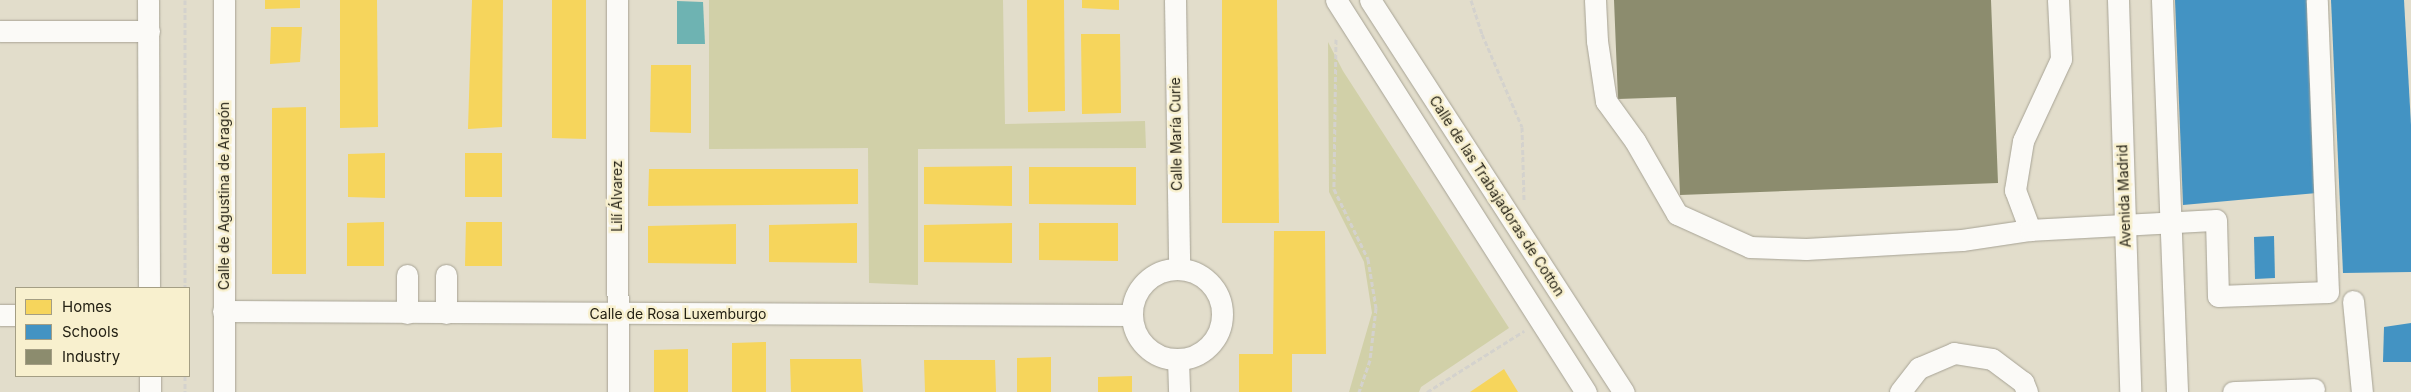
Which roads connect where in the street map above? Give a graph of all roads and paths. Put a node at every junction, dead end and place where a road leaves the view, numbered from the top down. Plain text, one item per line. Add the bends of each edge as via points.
1 (148, 0) edge
2 (185, 0) edge
3 (224, 0) edge
4 (617, 0) edge
5 (1174, 0) edge
6 (1370, 0) edge
7 (1471, 0) edge
8 (1596, 0) edge
9 (2058, 0) edge
10 (2118, 0) edge
11 (2162, 0) edge
12 (2318, 0) edge
13 (1337, 1) edge
14 (0, 31) edge
15 (148, 31) junction
16 (2173, 222) junction
17 (2125, 224) junction
18 (2030, 230) junction
19 (1525, 238) junction
20 (1179, 269) junction
21 (407, 275) dead end
22 (446, 275) dead end
23 (150, 287) edge
24 (185, 287) edge
25 (2352, 301) dead end
26 (223, 311) junction
27 (407, 313) junction
28 (446, 313) junction
29 (617, 314) junction
30 (0, 315) edge
31 (15, 315) edge
32 (1132, 315) junction
33 (1540, 320) junction
34 (1178, 360) junction
35 (150, 377) edge
36 (185, 377) edge
37 (2314, 389) dead end
38 (150, 392) edge
39 (185, 392) edge
40 (224, 392) edge
41 (618, 392) edge
42 (1179, 392) edge
43 (1359, 392) edge
44 (1427, 392) edge
45 (1586, 392) edge
46 (1624, 392) edge
47 (1900, 392) edge
48 (2027, 392) edge
49 (2130, 392) edge
50 (2177, 392) edge
51 (2233, 392) edge
52 (2362, 392) edge

1 - 15 street
2 - 24 path
3 - 26 street, Calle de Agustina de Aragón
4 - 29 street, Lilí Álvarez
5 - 20 street, Calle María Curie
6 - 19 street, Calle de las Trabajadoras de Cotton
7 - 19 path via 1522,127
8 - 18 street via 1597,41 1606,101 1635,141 1677,214 1750,247 1806,249 1953,240
9 - 18 street via 2061,60 2023,142 2015,190
10 - 17 street, Avenida Madrid
11 - 16 street
12 - 16 street via 2328,292 2218,296 2216,220
13 - 33 street
13 - 43 path via 1334,189 1368,259 1376,308 1370,360
14 - 15 street
15 - 23 street
16 - 17 street
16 - 50 street
17 - 18 street
17 - 49 street, Avenida Madrid
19 - 46 street, Calle de las Trabajadoras de Cotton
20 - 32 street via 1164,271 1141,286
20 - 34 street via 1198,274 1211,284 1222,312 1218,331 1210,344 1198,354
21 - 27 street
22 - 28 street
25 - 52 street
26 - 27 street, Calle de Rosa Luxemburgo
26 - 40 street, Calle de Agustina de Aragón
27 - 28 street, Calle de Rosa Luxemburgo
28 - 29 street, Calle de Rosa Luxemburgo
29 - 32 street, Calle de Rosa Luxemburgo
29 - 41 street, Lilí Álvarez
30 - 31 street
32 - 34 street via 1135,330 1144,344 1159,355
33 - 44 path
33 - 45 street
34 - 42 street
35 - 38 street
36 - 39 path
37 - 51 street
47 - 48 street via 1919,368 1954,353 1992,359 2023,382

